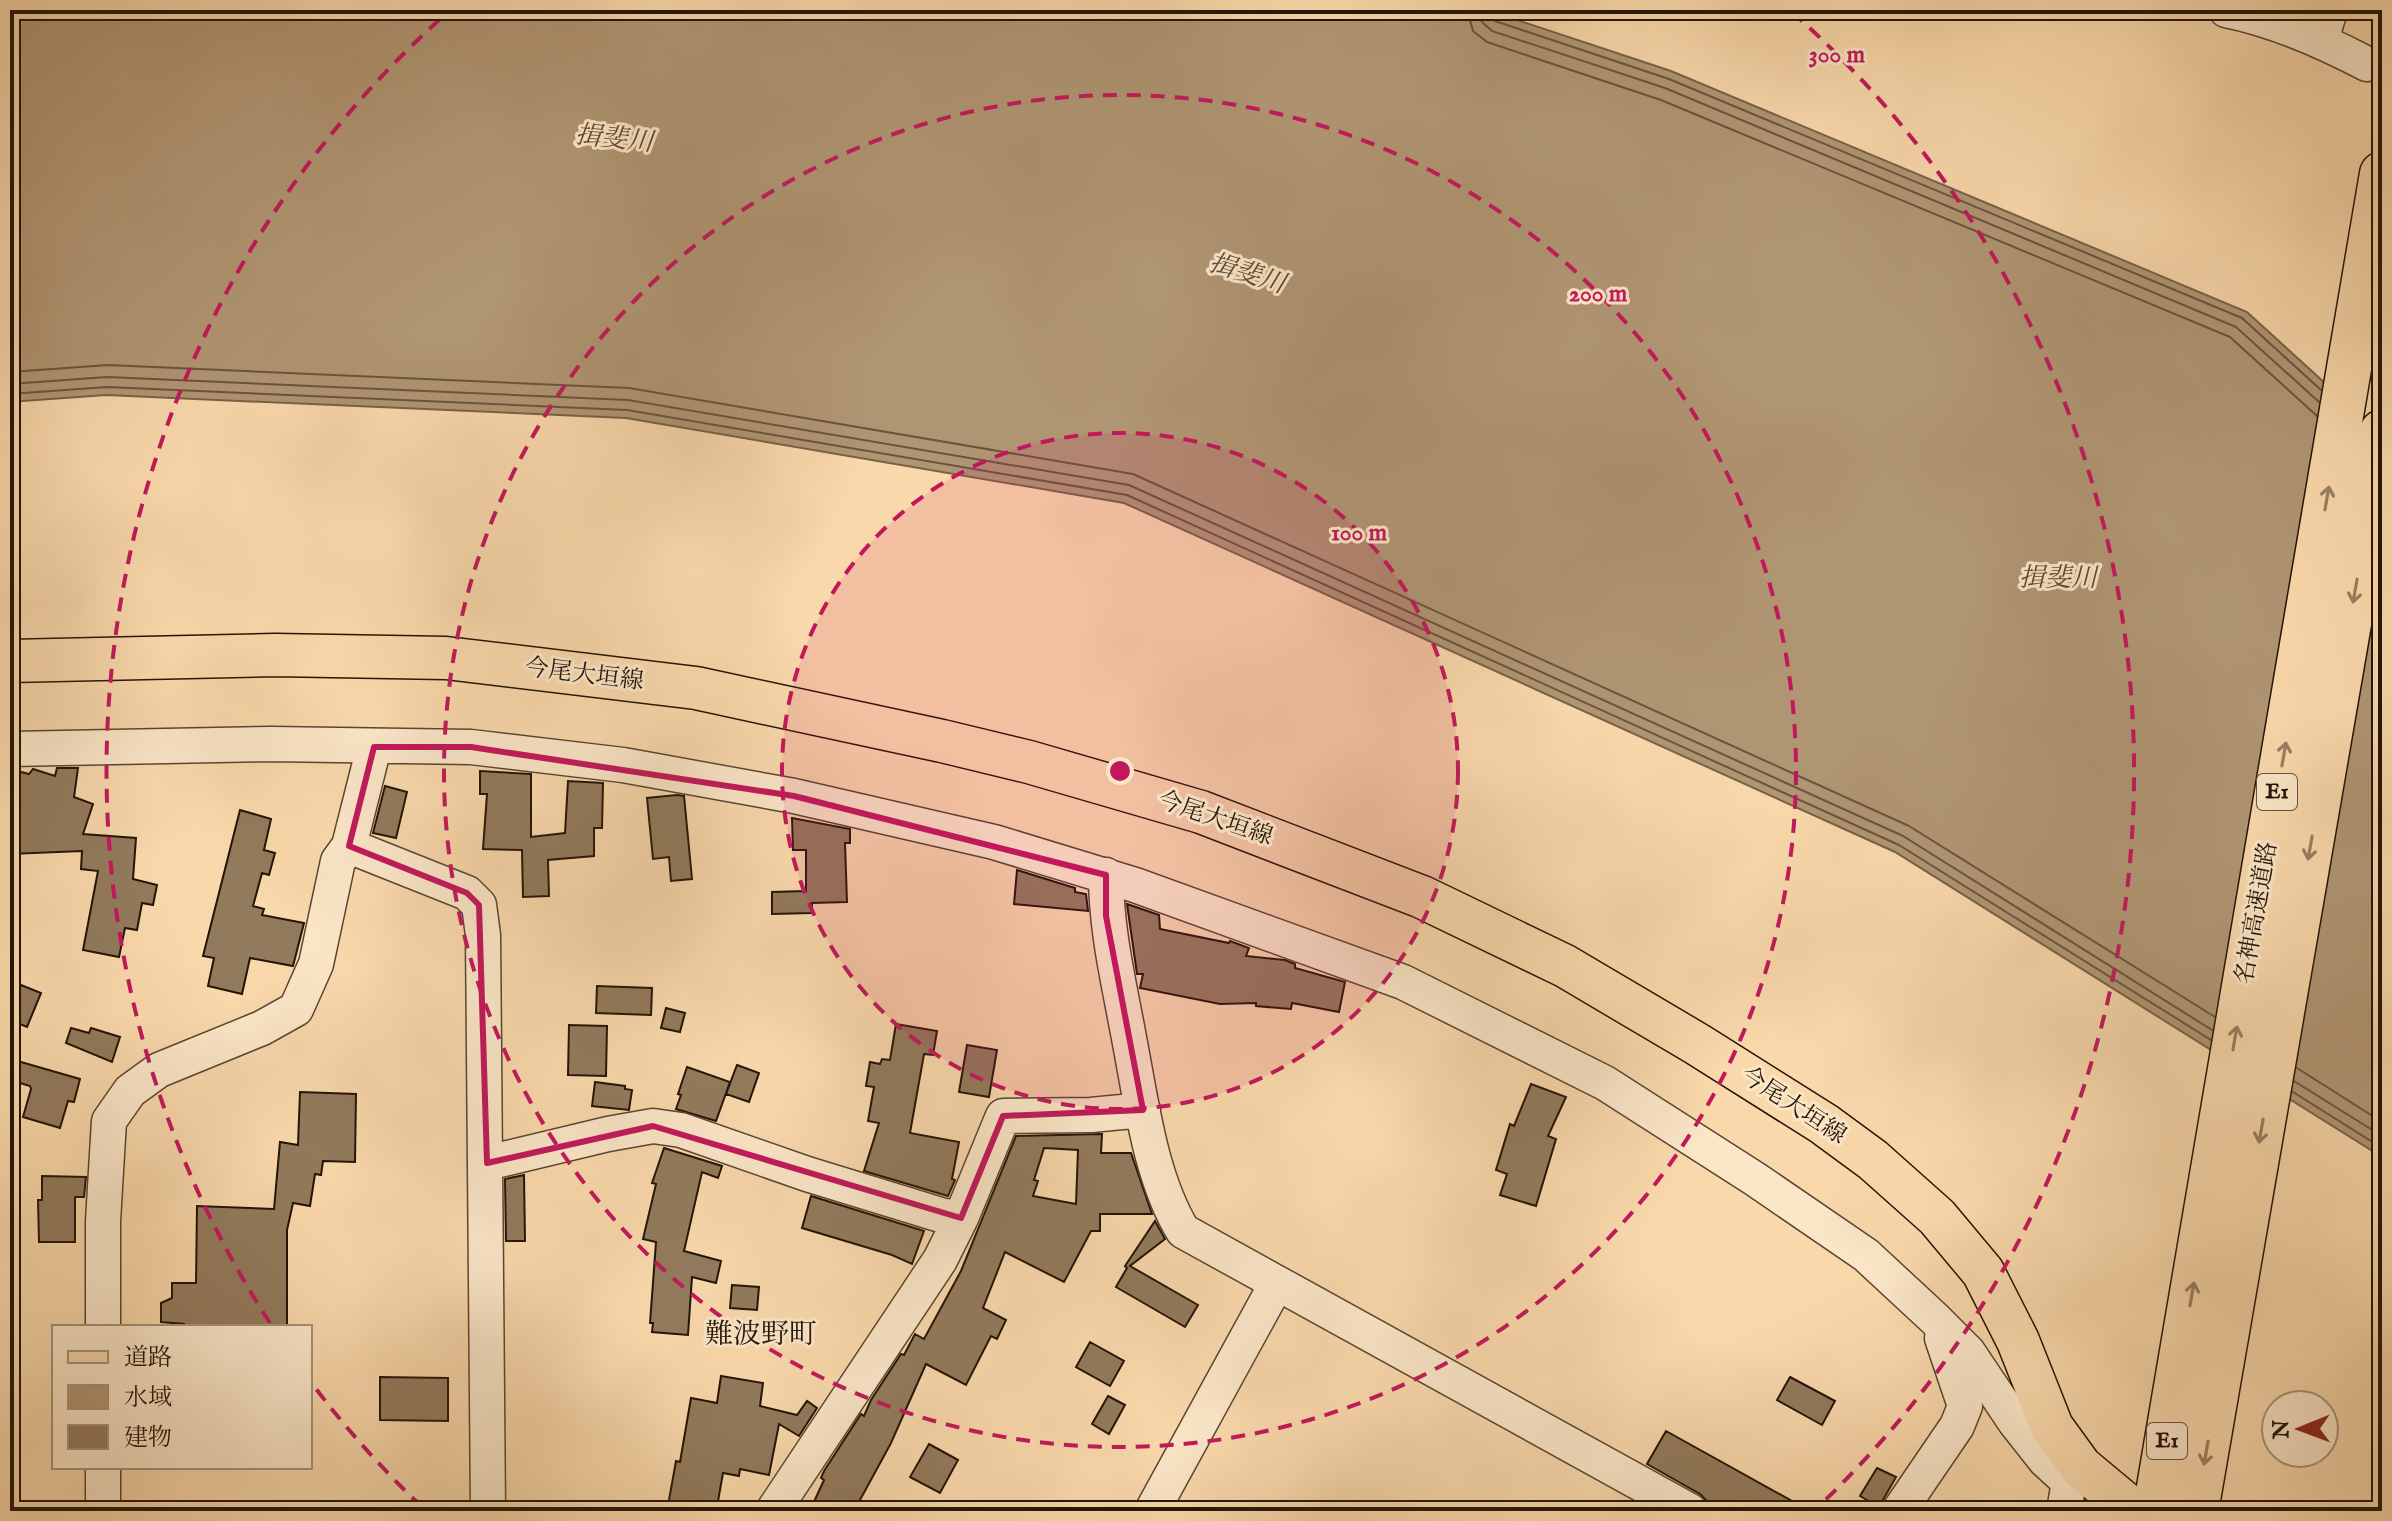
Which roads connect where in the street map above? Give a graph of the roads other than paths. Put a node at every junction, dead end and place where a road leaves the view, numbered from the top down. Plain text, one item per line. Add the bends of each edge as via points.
1 (2226, 10) edge
2 (2326, 25) edge
3 (2367, 64) dead end
4 (2379, 193) edge
5 (2382, 432) edge
6 (10, 661) edge
7 (374, 747) junction
8 (10, 749) edge
9 (349, 846) junction
10 (1106, 875) junction
11 (1143, 1110) junction
12 (487, 1163) junction
13 (961, 1218) junction
14 (1277, 1283) junction
15 (1935, 1319) junction
16 (103, 1325) edge
17 (103, 1469) edge
18 (2071, 1487) edge
19 (2139, 1506) edge
20 (103, 1511) edge
21 (488, 1511) edge
22 (773, 1511) edge
23 (1152, 1511) edge
24 (1690, 1511) edge
25 (1899, 1511) edge
26 (2196, 1511) edge

1 - 2 street
2 - 3 street
19 -> 4 highway, 名神高速道路 / E1 via 2179,1371
5 -> 26 highway, 名神高速道路 / E1
6 - 18 main road, 今尾大垣線 via 275,655 431,658 696,688 1029,762 1201,812 1422,897 1565,966 1735,1068 1873,1160 1937,1217 1983,1272 2018,1341
7 - 8 street
7 - 9 street
7 - 10 street via 471,747 623,765 794,796 994,842
9 - 12 street via 467,893 479,905
9 - 16 street via 338,861 316,964 296,1009 159,1070 130,1091 109,1121
10 - 11 street via 1106,916
10 - 15 street via 1403,982 1605,1083 1866,1255
11 - 13 street via 1003,1116
11 - 14 street via 1171,1211 1183,1231
12 - 13 street via 653,1126 681,1130 807,1174
12 - 21 street
13 - 22 street via 940,1260
14 - 23 street
14 - 24 street
15 - 18 street via 1968,1352 2015,1422
15 - 25 street via 1965,1406
17 - 20 street
18 - 19 main road, 今尾大垣線

